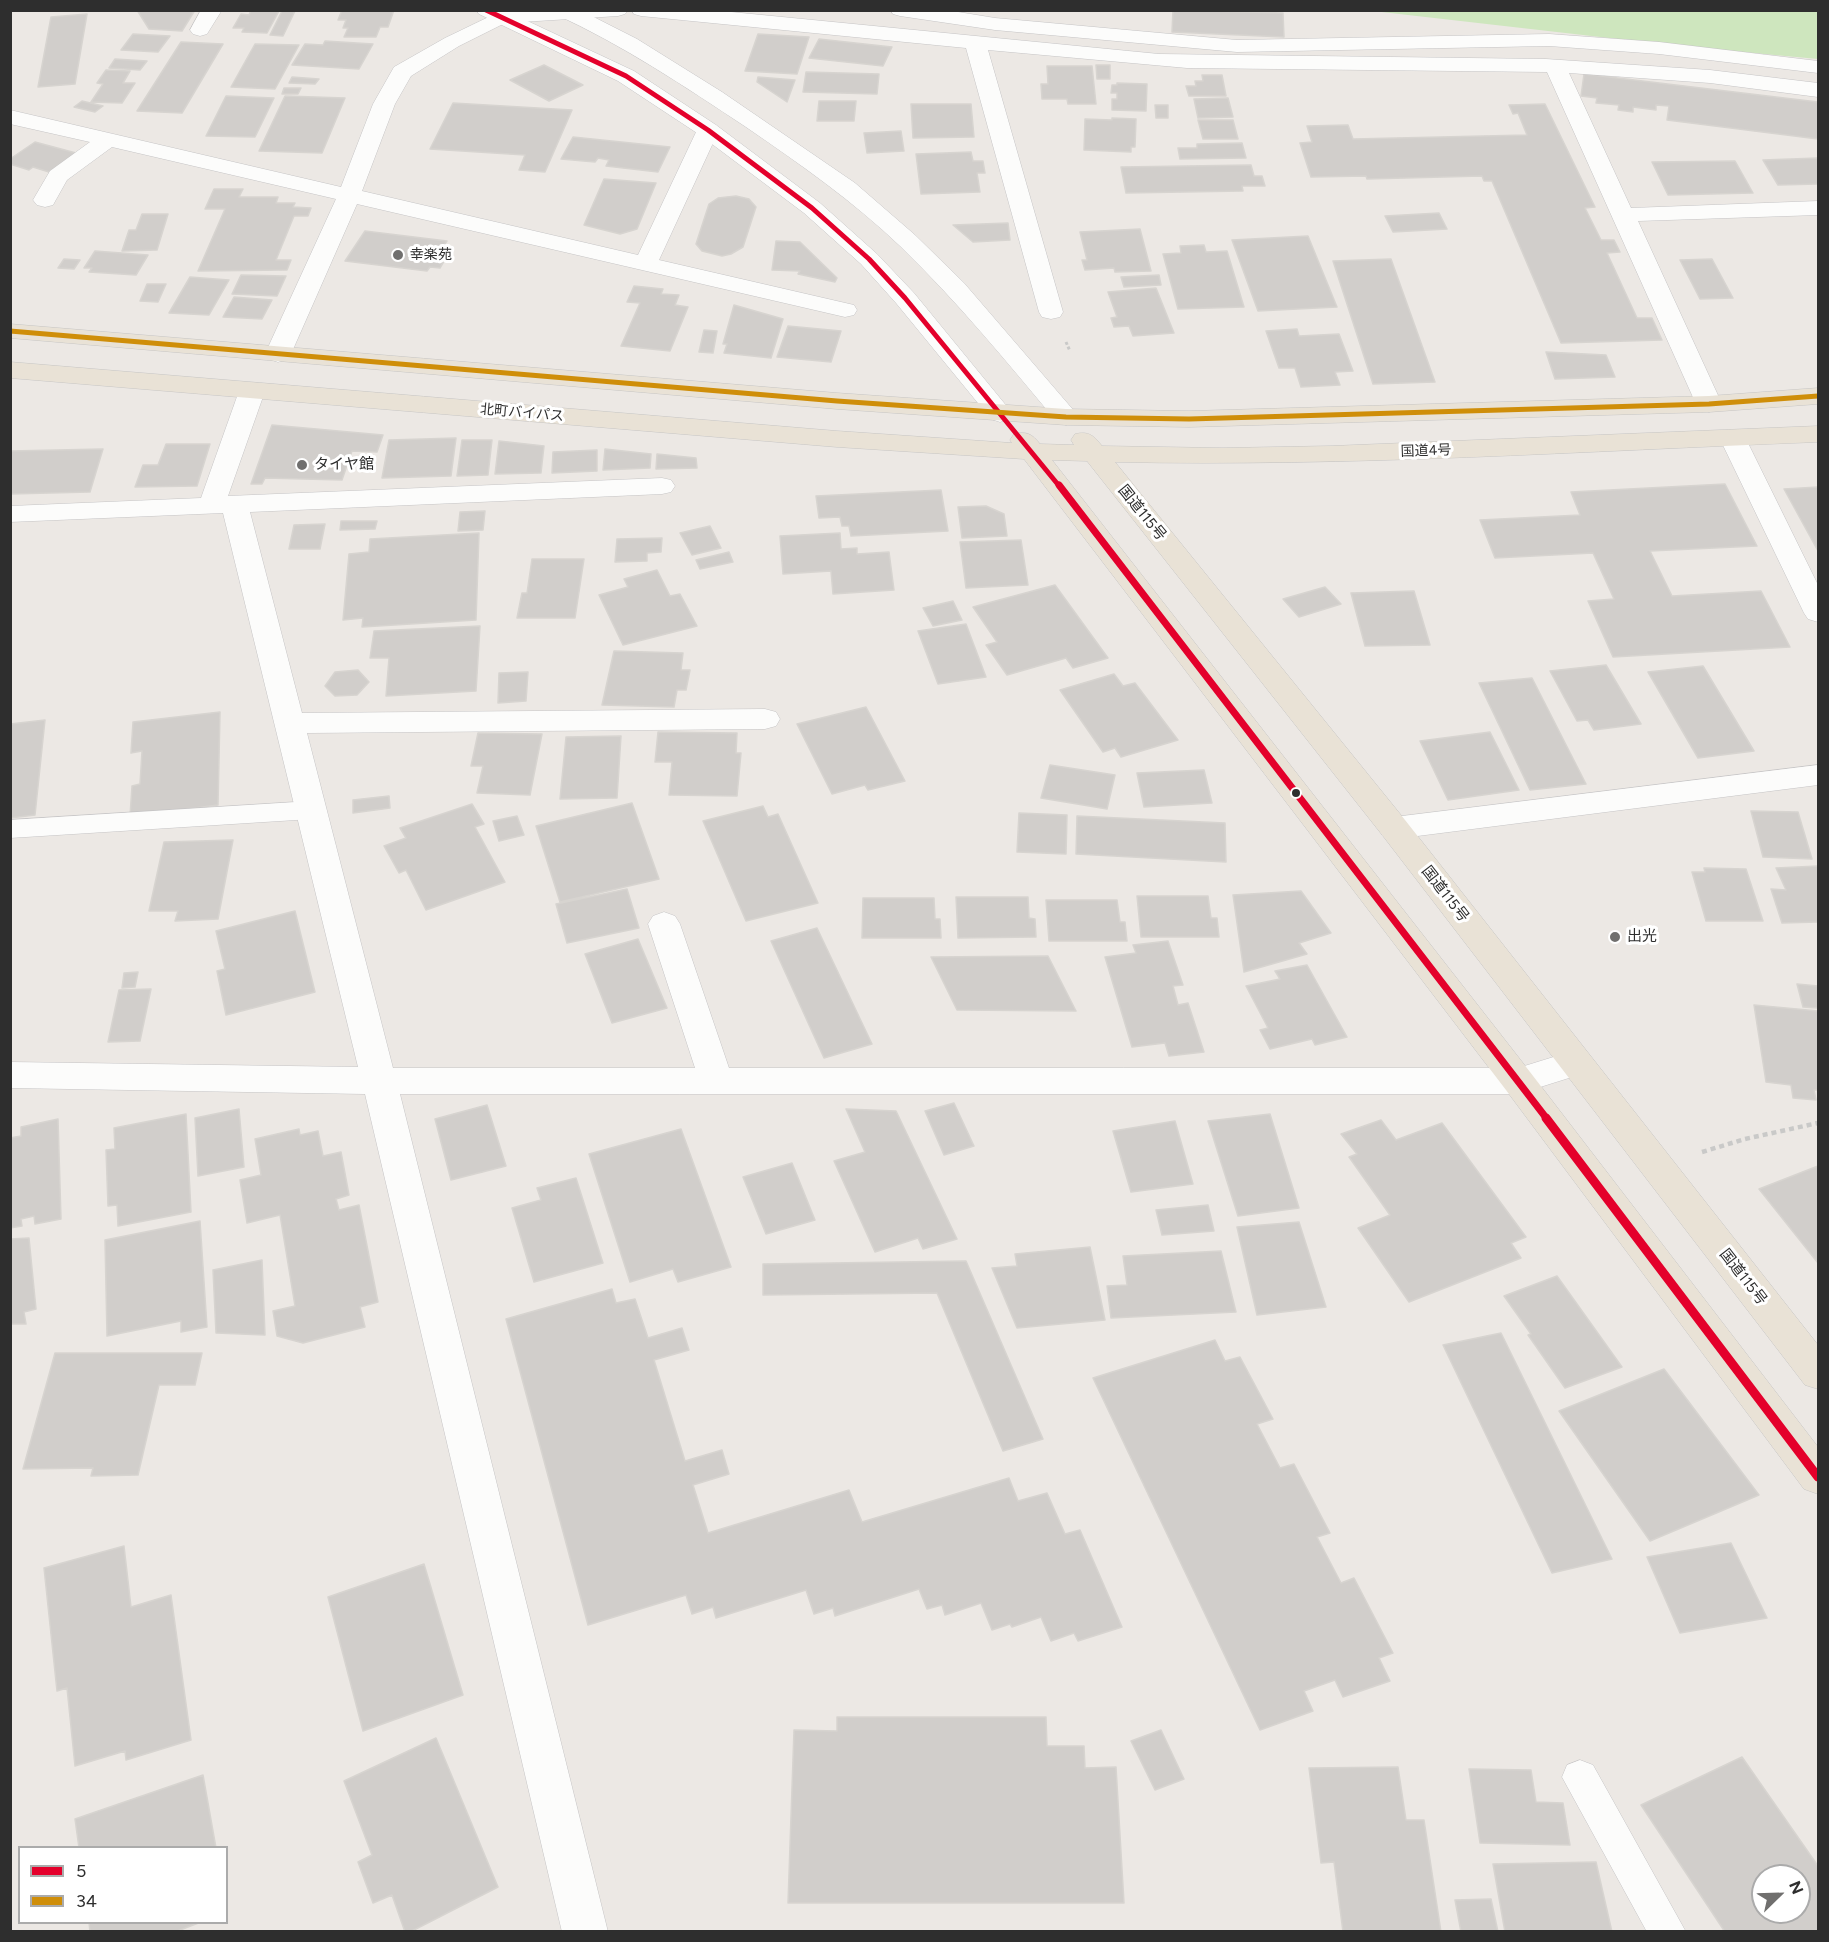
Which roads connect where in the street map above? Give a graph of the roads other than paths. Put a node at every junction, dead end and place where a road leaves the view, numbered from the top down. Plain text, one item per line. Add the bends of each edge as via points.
1 (212, 10) edge
2 (618, 10) edge
3 (641, 10) edge
4 (900, 10) edge
5 (566, 12) edge
6 (494, 14) edge
7 (200, 30) dead end
8 (976, 44) junction
9 (1555, 66) junction
10 (1818, 67) edge
11 (1818, 90) edge
12 (10, 117) edge
13 (708, 130) junction
14 (108, 140) junction
15 (349, 195) junction
16 (45, 200) dead end
17 (1818, 208) edge
18 (1622, 215) junction
19 (646, 263) junction
20 (845, 310) dead end
21 (1051, 312) dead end
22 (10, 331) edge
23 (278, 354) junction
24 (10, 370) edge
25 (252, 392) junction
26 (1818, 396) edge
27 (1709, 404) junction
28 (1000, 414) junction
29 (1066, 417) junction
30 (1818, 434) edge
31 (1733, 439) junction
32 (1033, 452) junction
33 (1093, 452) junction
34 (662, 486) dead end
35 (223, 506) junction
36 (10, 514) edge
37 (1818, 613) edge
38 (765, 719) dead end
39 (289, 723) junction
40 (1818, 775) edge
41 (312, 810) junction
42 (1394, 828) junction
43 (10, 829) edge
44 (664, 924) dead end
45 (1576, 1063) junction
46 (10, 1075) edge
47 (379, 1081) junction
48 (1518, 1081) junction
49 (717, 1082) junction
50 (1818, 1373) edge
51 (1818, 1477) edge
52 (1580, 1777) dead end
53 (585, 1932) edge
54 (1668, 1932) edge

1 - 7 street
2 - 5 street
3 - 8 street
4 - 10 street via 995,24 1237,46 1549,40 1670,49
5 - 6 street
5 - 29 street via 662,60 812,162 882,216 934,266
6 - 13 street via 627,76
6 - 15 street via 402,72 384,104
8 - 9 street via 1228,64
8 - 21 street
9 - 11 street via 1760,80
9 - 18 street
12 - 14 street
13 - 19 street
13 - 28 street via 812,208 868,259
14 - 15 street
14 - 16 street via 58,176
15 - 19 street
15 - 23 street
17 - 18 street
18 - 27 street
19 - 20 street
22 - 23 highway
23 - 28 highway
24 - 25 highway, 北町バイパス
25 - 32 highway, 北町バイパス
25 - 35 street
26 - 27 highway
27 - 29 highway via 1189,418
28 - 29 highway
28 - 32 highway
29 - 33 highway, 国道115号
30 - 31 highway, 国道4号
31 - 33 highway, 国道4号 via 1332,454
31 - 37 street
32 - 33 highway, 国道4号
32 - 48 highway
33 - 42 highway, 国道115号
34 - 35 street
35 - 36 street
35 - 39 street
38 - 39 street
39 - 41 street
40 - 42 street
41 - 43 lane
41 - 47 street
42 - 45 highway, 国道115号
44 - 49 street
45 - 48 street
45 - 50 highway, 国道115号
46 - 47 street
47 - 49 street
47 - 53 street
48 - 49 street
48 - 51 highway
52 - 54 lane

